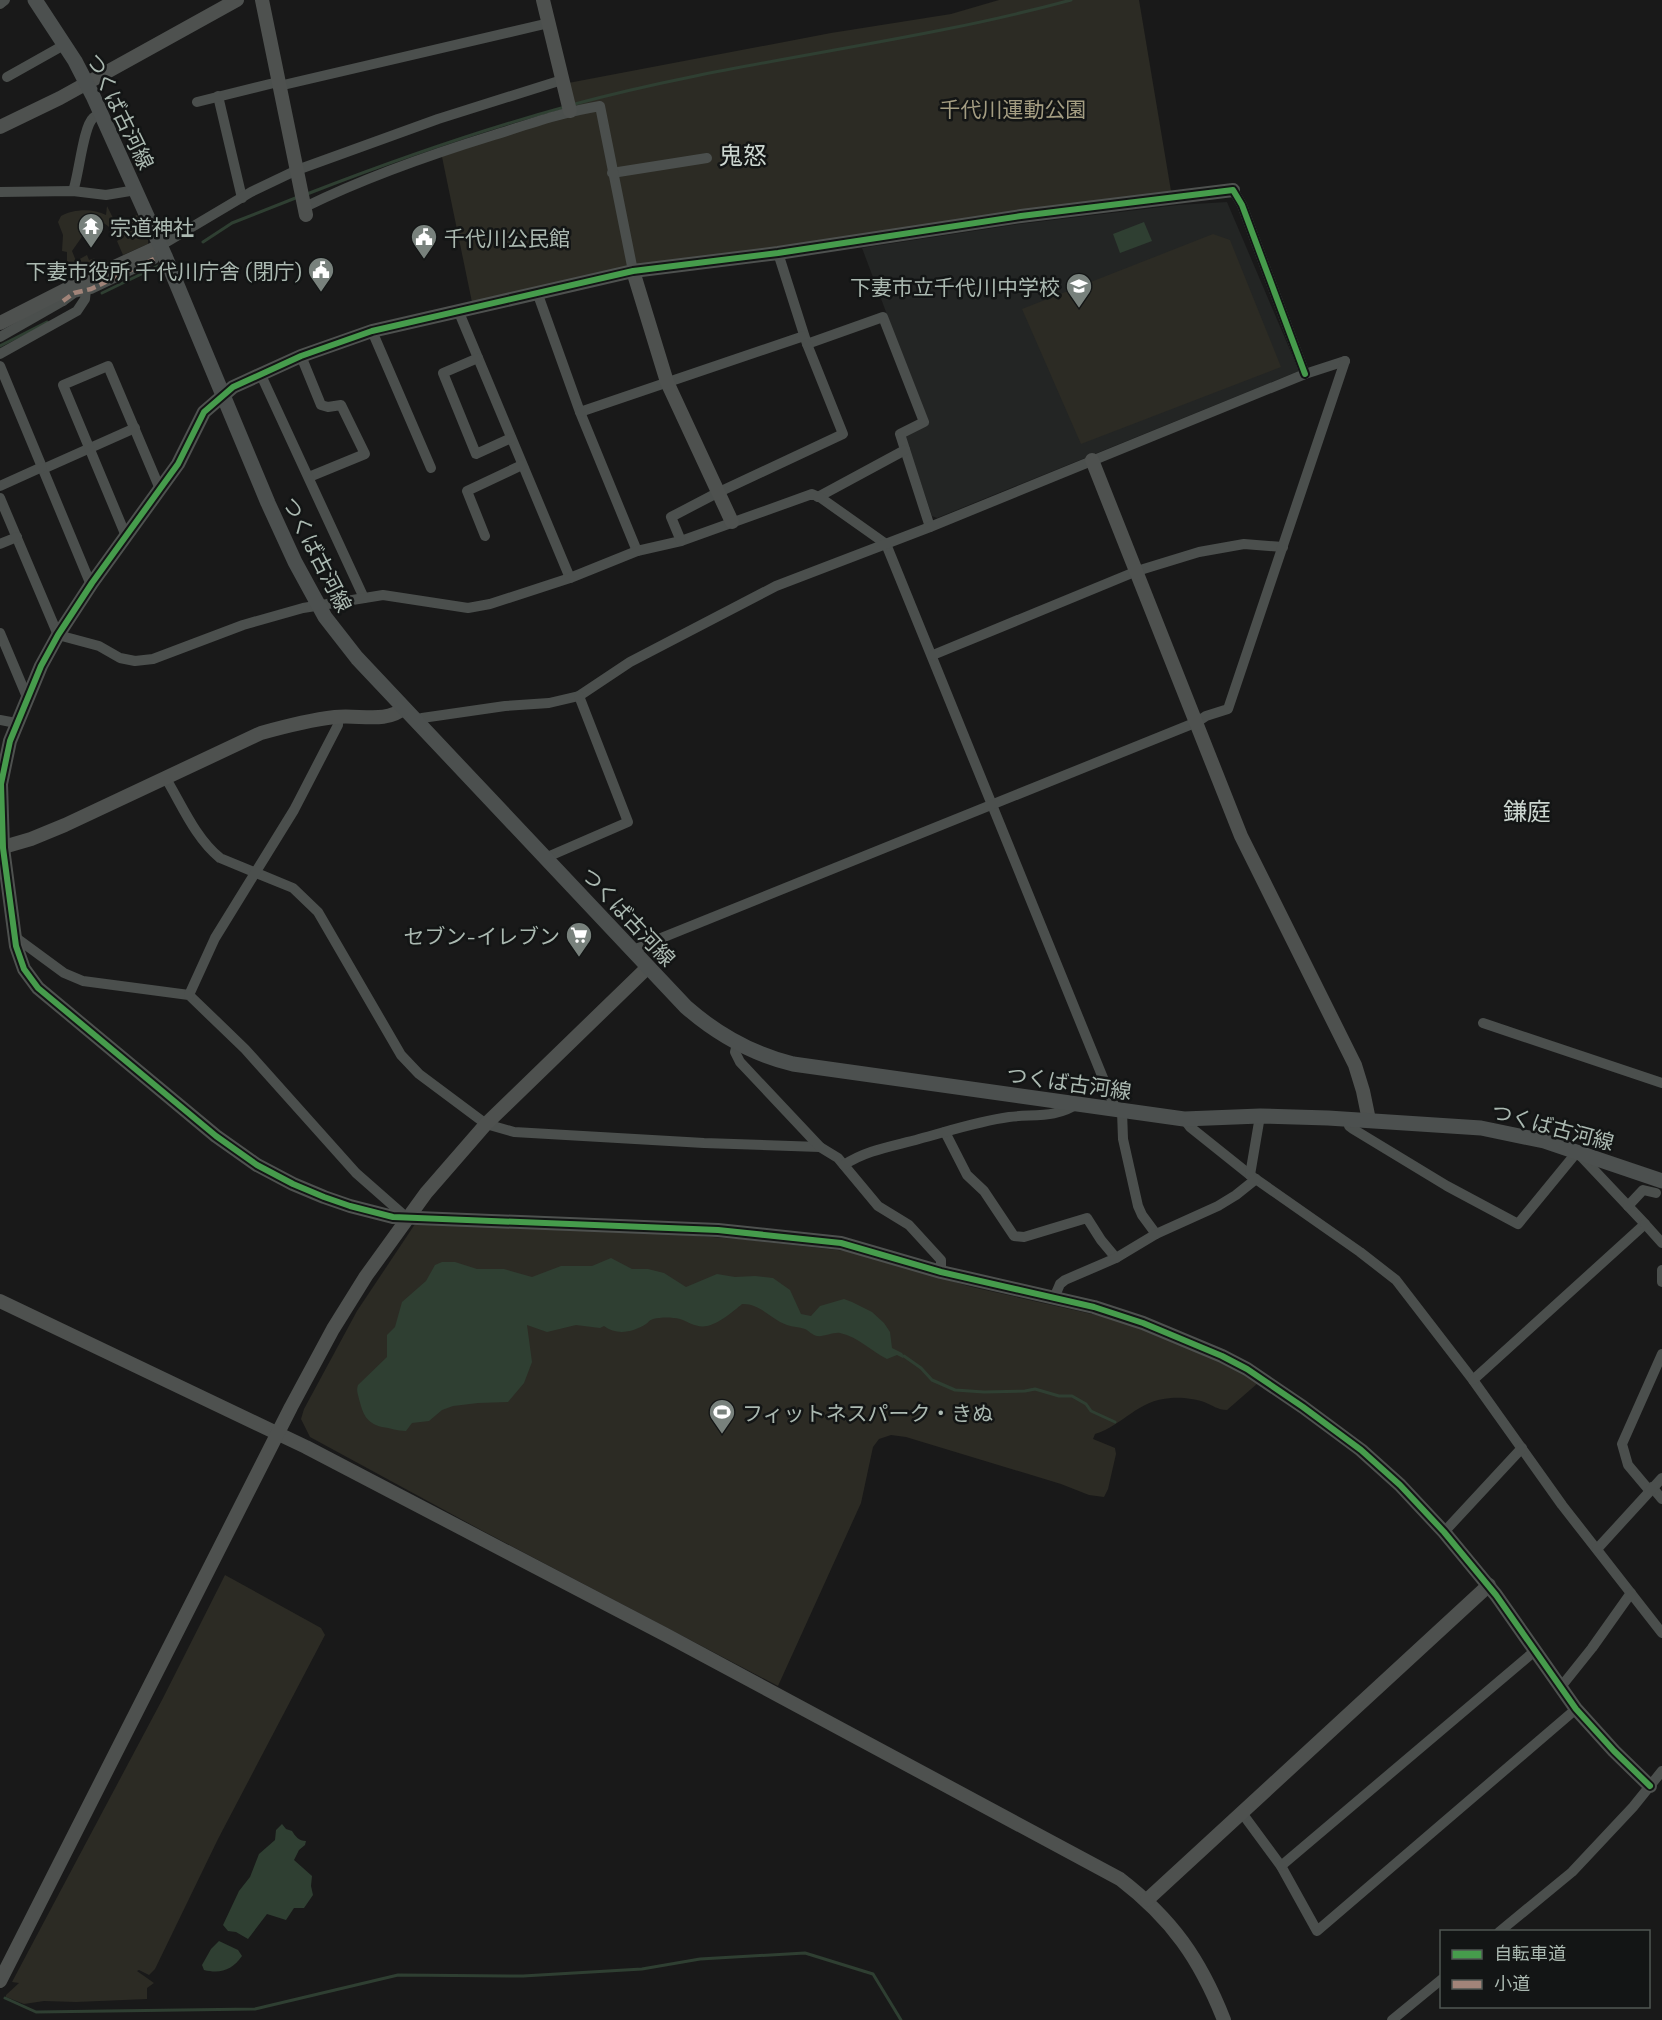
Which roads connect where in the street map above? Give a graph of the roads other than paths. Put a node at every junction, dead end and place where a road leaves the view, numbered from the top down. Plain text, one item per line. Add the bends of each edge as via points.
1 (5, 0) edge
2 (35, 0) edge
3 (237, 0) edge
4 (262, 0) edge
5 (543, 0) edge
6 (0, 4) edge
7 (549, 23) junction
8 (64, 45) junction
9 (7, 77) dead end
10 (562, 80) junction
11 (87, 83) junction
12 (279, 84) junction
13 (218, 96) junction
14 (197, 102) dead end
15 (570, 111) junction
16 (101, 114) junction
17 (0, 127) edge
18 (707, 158) dead end
19 (297, 170) junction
20 (612, 173) junction
21 (136, 190) junction
22 (1233, 190) joint
23 (73, 191) junction
24 (0, 192) edge
25 (242, 198) junction
26 (306, 211) joint
27 (157, 253) junction
28 (778, 253) junction
29 (633, 271) junction
30 (87, 285) junction
31 (70, 288) junction
32 (537, 292) junction
33 (63, 301) junction
34 (458, 310) junction
35 (0, 323) edge
36 (372, 331) junction
37 (0, 337) edge
38 (806, 340) junction
39 (0, 354) edge
40 (301, 356) junction
41 (478, 358) junction
42 (0, 366) edge
43 (260, 373) junction
44 (1305, 374) junction
45 (667, 382) junction
46 (223, 394) junction
47 (580, 412) junction
48 (135, 428) junction
49 (511, 438) junction
50 (89, 448) junction
51 (905, 450) junction
52 (1092, 460) junction
53 (522, 465) junction
54 (43, 468) junction
55 (431, 468) dead end
56 (309, 477) junction
57 (0, 486) edge
58 (160, 489) junction
59 (717, 493) junction
60 (818, 497) junction
61 (0, 498) edge
62 (732, 522) junction
63 (930, 527) junction
64 (126, 536) junction
65 (485, 536) dead end
66 (17, 537) junction
67 (681, 541) junction
68 (0, 544) edge
69 (886, 544) junction
70 (1283, 547) junction
71 (637, 551) junction
72 (1137, 571) junction
73 (570, 578) junction
74 (91, 585) junction
75 (364, 598) junction
76 (318, 606) junction
77 (0, 633) edge
78 (58, 635) junction
79 (933, 655) junction
80 (579, 696) junction
81 (27, 697) junction
82 (404, 708) junction
83 (338, 717) junction
84 (0, 720) edge
85 (416, 721) junction
86 (1197, 722) junction
87 (16, 723) junction
88 (165, 777) junction
89 (992, 806) junction
90 (1, 848) edge
91 (545, 858) junction
92 (254, 872) junction
93 (15, 937) junction
94 (633, 951) junction
95 (648, 968) junction
96 (189, 995) junction
97 (1483, 1023) dead end
98 (737, 1044) junction
99 (1662, 1083) edge
100 (1077, 1104) junction
101 (1119, 1110) junction
102 (1260, 1116) junction
103 (1184, 1119) junction
104 (1349, 1119) junction
105 (1369, 1120) junction
106 (486, 1124) junction
107 (945, 1132) junction
108 (820, 1147) junction
109 (1577, 1152) junction
110 (844, 1165) junction
111 (1253, 1177) junction
112 (1661, 1186) edge
113 (1628, 1206) junction
114 (406, 1217) junction
115 (1645, 1224) junction
116 (1156, 1234) junction
117 (1662, 1243) edge
118 (1116, 1258) junction
119 (1662, 1270) edge
120 (940, 1272) junction
121 (1662, 1282) edge
122 (1054, 1298) junction
123 (0, 1302) edge
124 (1662, 1354) edge
125 (1473, 1380) junction
126 (278, 1433) junction
127 (1522, 1448) junction
128 (1662, 1478) edge
129 (1651, 1489) junction
130 (1662, 1499) edge
131 (1444, 1532) junction
132 (1597, 1549) junction
133 (1489, 1585) junction
134 (1630, 1593) junction
135 (1662, 1633) edge
136 (1536, 1650) junction
137 (1560, 1688) junction
138 (1576, 1709) junction
139 (1662, 1771) edge
140 (1650, 1786) junction
141 (1242, 1814) junction
142 (1281, 1866) junction
143 (1147, 1900) junction
144 (1501, 1930) edge
145 (0, 1981) edge
146 (1440, 1981) edge
147 (1224, 2020) edge
148 (1392, 2020) edge

1 - 6 street
2 - 8 main road, つくば古河線
3 - 11 street
4 - 12 street
5 - 7 street
7 - 10 street
7 - 12 street
8 - 9 street
8 - 11 main road, つくば古河線
10 - 15 street
10 - 19 street
11 - 16 main road, つくば古河線
11 - 17 street
12 - 13 street
12 - 19 street
13 - 14 street
13 - 25 street
15 - 20 street via 600,106
15 - 26 street via 350,185
16 - 21 main road, つくば古河線
16 - 23 street via 92,118 85,133
18 - 20 street
19 - 25 street
19 - 26 street
20 - 29 street
21 - 23 street via 106,195
21 - 27 main road, つくば古河線
22 - 28 street via 1021,216
22 - 44 street
23 - 24 street
25 - 27 street
27 - 30 street
27 - 46 main road, つくば古河線
28 - 29 street
28 - 38 street
29 - 32 street
29 - 45 street
30 - 31 street
30 - 33 street
30 - 39 street via 86,299 77,311
31 - 33 street
31 - 35 street
32 - 34 street
32 - 47 street
33 - 37 street
34 - 36 street
34 - 41 street
36 - 40 street
36 - 55 street
38 - 45 street
38 - 51 street via 883,317 924,422 900,434
38 - 59 street via 843,434
40 - 43 street
40 - 56 street via 321,405 341,405 364,454
41 - 49 street
41 - 49 street via 443,373 476,454
42 - 54 street
43 - 46 street
43 - 56 street
44 - 52 street
44 - 70 street via 1344,361
45 - 47 street
45 - 59 street
46 - 58 street via 204,412 178,464
46 - 76 main road, つくば古河線 via 268,503
47 - 71 street
48 - 50 street
48 - 50 street via 108,366 63,385
48 - 58 street
49 - 53 street
50 - 54 street
50 - 64 street
51 - 60 street
51 - 63 street
52 - 63 street
52 - 72 street
53 - 65 street via 467,491
53 - 73 street
54 - 57 street
54 - 74 street
56 - 75 street
58 - 64 street
59 - 62 street
59 - 67 street via 671,517
60 - 62 street via 812,494
60 - 69 street
61 - 66 street
62 - 67 street
63 - 69 street
64 - 74 street
66 - 68 street
66 - 78 street
67 - 71 street
69 - 79 street
69 - 80 street via 776,586 630,662
70 - 72 street via 1244,544 1199,552
70 - 86 street via 1228,709
71 - 73 street
72 - 79 street
72 - 86 street
73 - 75 street via 468,608 383,595
74 - 78 street
75 - 76 street
76 - 78 street via 243,625 135,661
76 - 82 main road, つくば古河線 via 345,644
77 - 81 street
78 - 81 street
79 - 89 street
80 - 85 street
80 - 91 street via 628,822
81 - 87 street
82 - 83 street via 392,716
82 - 85 main road, つくば古河線
83 - 88 street via 261,733
83 - 92 street via 338,725 305,791
84 - 87 street
85 - 91 main road, つくば古河線
86 - 89 street
86 - 105 street via 1241,836 1355,1065
87 - 90 street via 2,777
88 - 90 street via 64,825
88 - 92 street via 212,852
89 - 94 street
89 - 101 street
90 - 93 street
91 - 94 main road, つくば古河線
92 - 96 street via 214,938
92 - 106 street via 293,888 318,912 401,1054 420,1074
93 - 96 street via 64,973 83,981
93 - 114 street via 19,958 38,988 232,1148 257,1165 324,1197 381,1215
94 - 95 main road, つくば古河線
95 - 98 main road, つくば古河線 via 699,1019
95 - 106 street
96 - 114 street via 245,1049 356,1173
97 - 99 street
98 - 100 main road, つくば古河線 via 793,1064
98 - 108 street via 735,1052 740,1062
100 - 101 main road, つくば古河線
100 - 107 street via 1061,1112 1003,1118
101 - 103 main road, つくば古河線
101 - 116 street via 1138,1206
102 - 103 main road, つくば古河線
102 - 104 main road, つくば古河線
102 - 111 street
103 - 111 street
104 - 105 main road, つくば古河線
104 - 109 street via 1353,1129 1518,1224
105 - 109 main road, つくば古河線 via 1481,1128
106 - 108 street via 526,1134
106 - 114 street
107 - 110 street via 857,1156
107 - 118 street via 967,1174 984,1191 1014,1236 1024,1237 1088,1218
108 - 110 street
109 - 112 main road, つくば古河線
109 - 113 street
110 - 120 street via 878,1206 909,1225 938,1255
111 - 116 street via 1236,1195 1218,1206
111 - 125 street via 1396,1280
112 - 113 street via 1643,1190
113 - 115 street
114 - 120 street via 718,1230 819,1240 866,1249
114 - 126 street via 333,1329
115 - 117 street
115 - 125 street
116 - 118 street
118 - 122 street via 1065,1280
119 - 121 street
120 - 122 street
122 - 131 street via 1143,1323 1247,1369 1361,1450
123 - 126 street
124 - 129 street via 1622,1444 1628,1465
125 - 127 street
126 - 143 street via 1080,1856
126 - 145 street
127 - 131 street
127 - 132 street
128 - 129 street
129 - 130 street
129 - 132 street
131 - 133 street
132 - 134 street
133 - 136 street
133 - 141 street
134 - 135 street
134 - 137 street
136 - 137 street
136 - 142 street
137 - 138 street
138 - 140 street
138 - 142 street via 1317,1931
139 - 140 street
140 - 144 street via 1572,1872
141 - 142 street
141 - 143 street
143 - 147 street via 1187,1945
146 - 148 street

